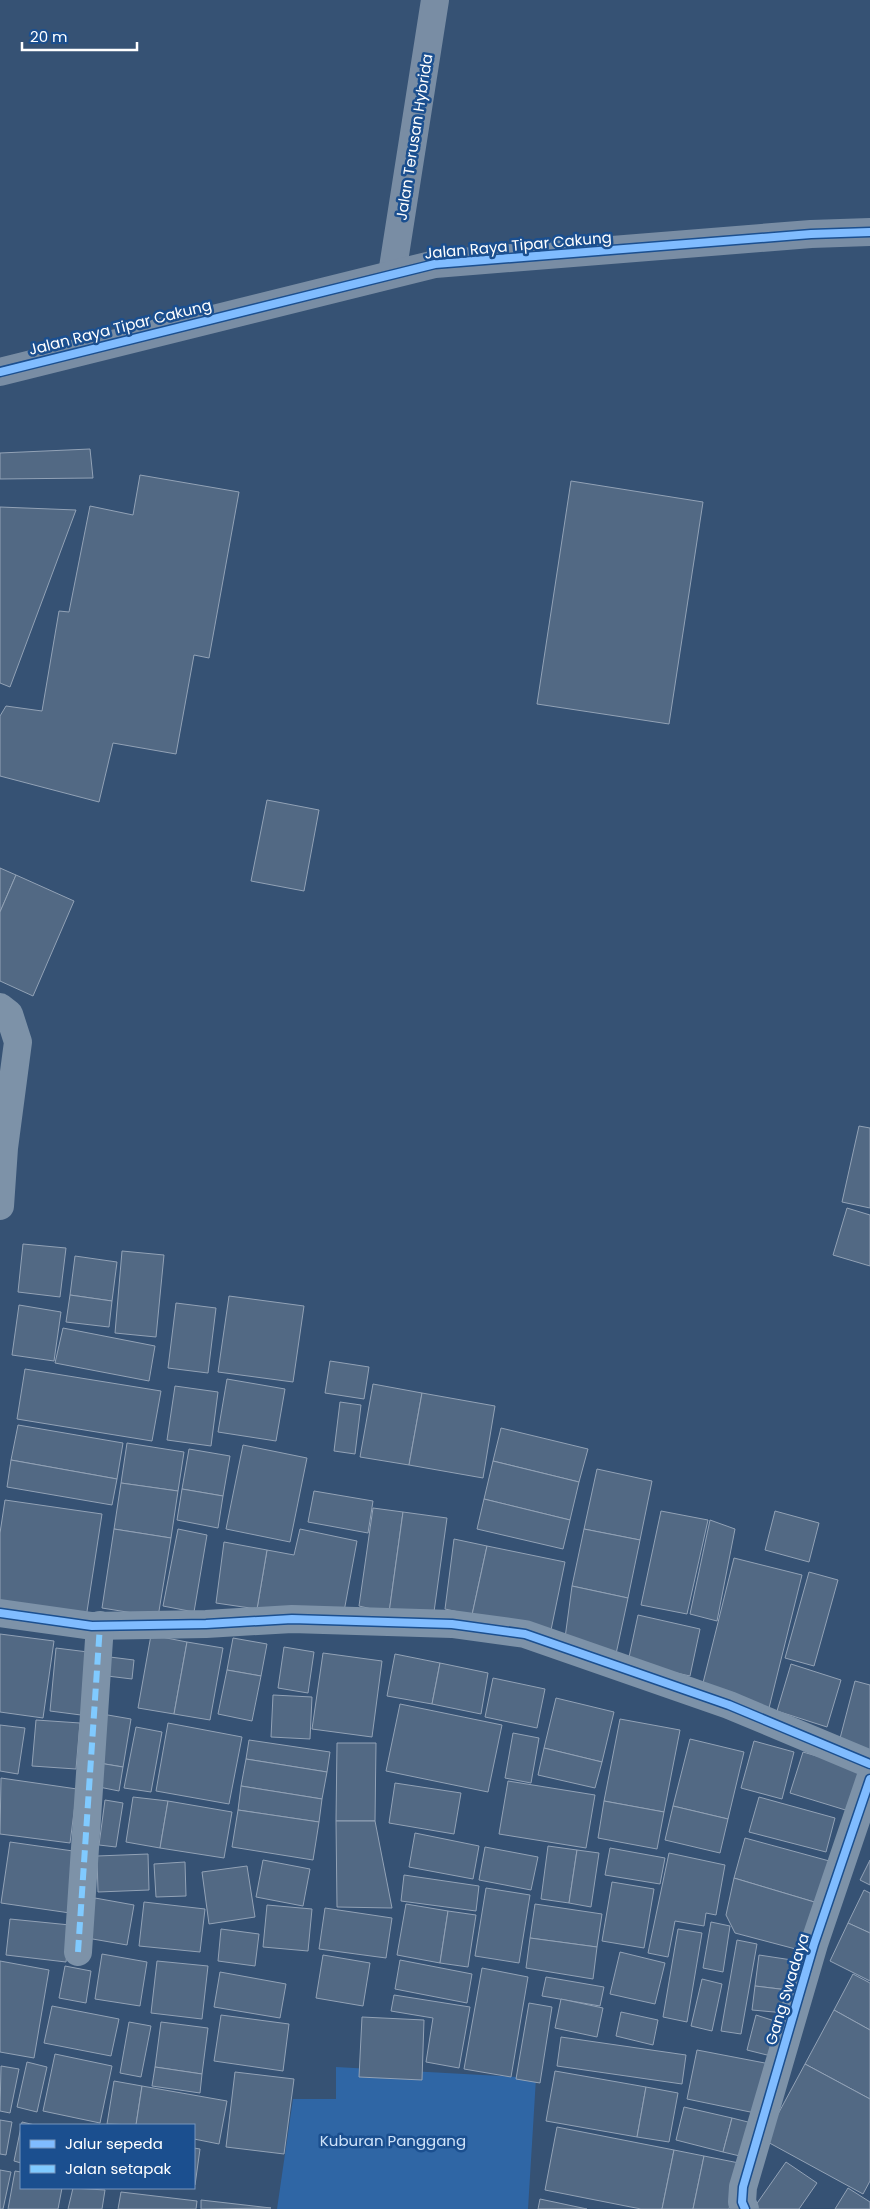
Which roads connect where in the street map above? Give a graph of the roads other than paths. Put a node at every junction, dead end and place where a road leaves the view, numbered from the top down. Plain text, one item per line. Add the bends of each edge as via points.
1 (435, 0) edge
2 (870, 232) edge
3 (392, 274) junction
4 (0, 372) edge
5 (0, 1007) edge
6 (0, 1206) edge
7 (0, 1613) edge
8 (100, 1625) junction
9 (870, 1764) edge
10 (870, 1779) edge
11 (78, 1952) dead end
12 (745, 2209) edge

1 - 3 street, Jalan Terusan Hybrida
2 - 3 street, Jalan Raya Tipar Cakung via 435,264
3 - 4 street, Jalan Raya Tipar Cakung
5 - 6 street via 9,1014 18,1042
7 - 8 street
8 - 9 street via 292,1619 452,1624 525,1634 730,1705
8 - 11 street
10 - 12 street, Gang Swadaya via 814,1944 743,2187

